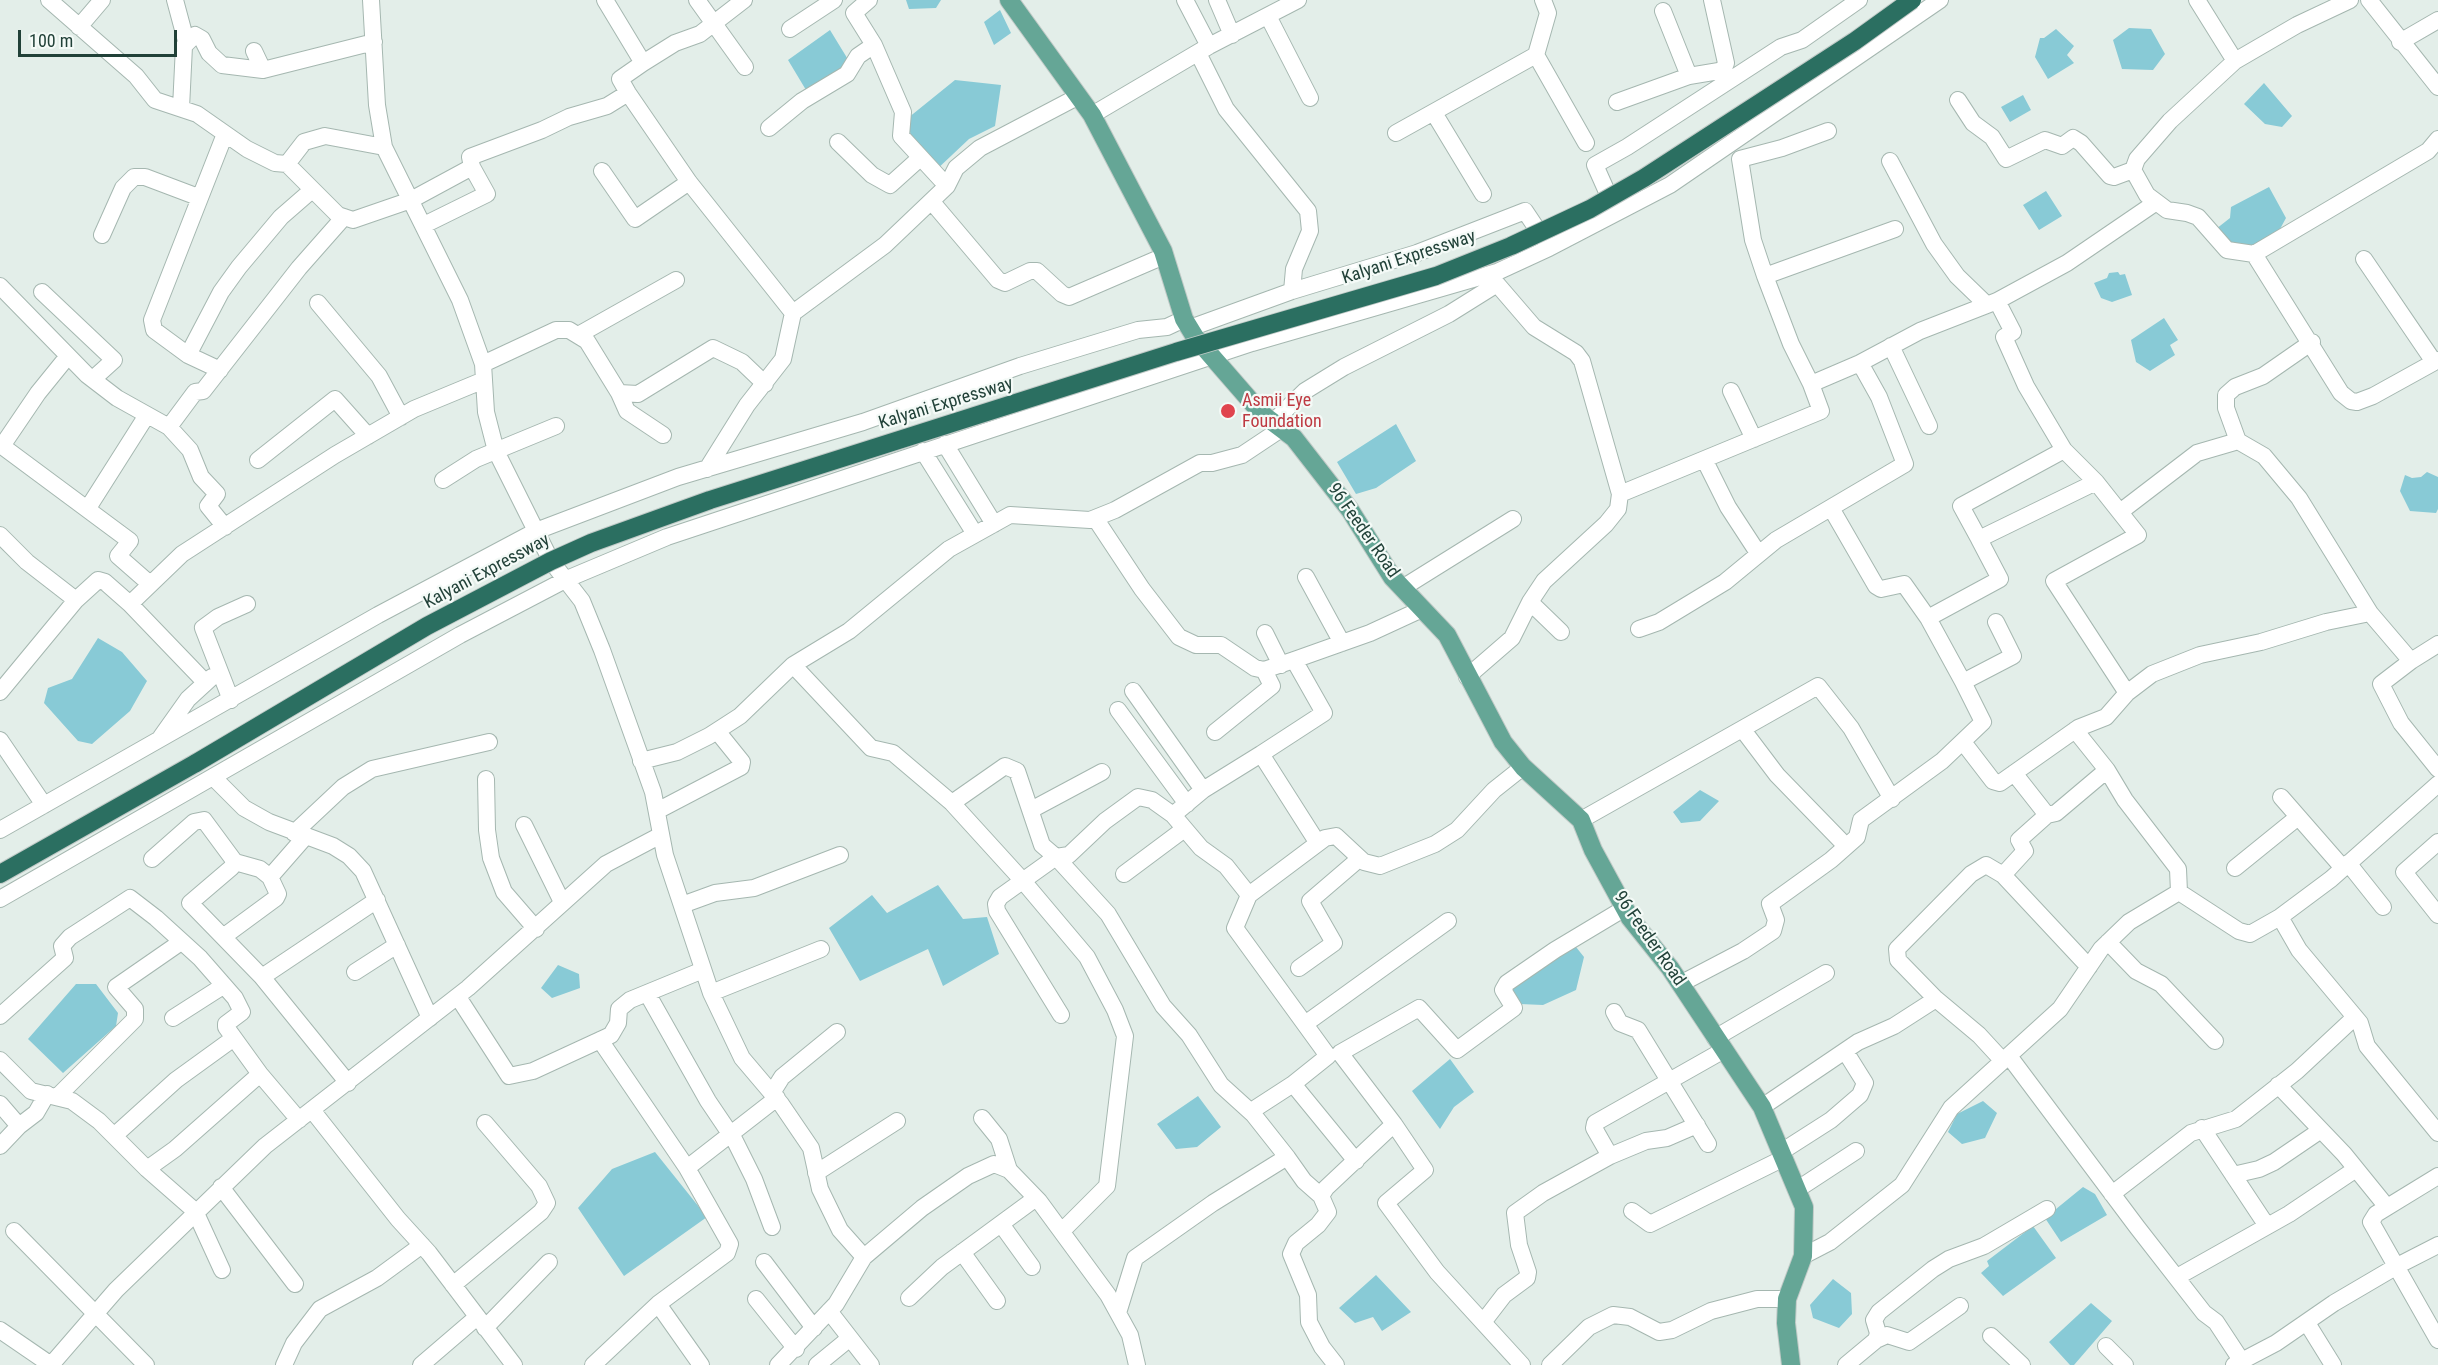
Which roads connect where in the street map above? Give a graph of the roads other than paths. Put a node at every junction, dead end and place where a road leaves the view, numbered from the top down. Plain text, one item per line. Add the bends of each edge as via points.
1 (49, 0) edge
2 (102, 0) edge
3 (175, 0) edge
4 (371, 0) edge
5 (605, 0) edge
6 (697, 0) edge
7 (744, 0) edge
8 (834, 0) edge
9 (842, 0) edge
10 (869, 0) edge
11 (1009, 0) edge
12 (1185, 0) edge
13 (1217, 0) edge
14 (1299, 0) edge
15 (1543, 0) edge
16 (1712, 0) edge
17 (1859, 0) edge
18 (1912, 0) edge
19 (1940, 0) edge
20 (2197, 0) edge
21 (2350, 0) edge
22 (2369, 0) edge
23 (1662, 11) dead end
24 (854, 12) junction
25 (1268, 16) junction
26 (2438, 20) edge
27 (714, 23) junction
28 (79, 27) junction
29 (790, 28) dead end
30 (1232, 34) junction
31 (186, 41) junction
32 (374, 42) junction
33 (2400, 42) junction
34 (874, 45) junction
35 (1203, 50) junction
36 (254, 51) dead end
37 (1536, 55) junction
38 (2235, 61) junction
39 (643, 63) junction
40 (745, 67) dead end
41 (263, 70) junction
42 (1689, 76) junction
43 (2438, 87) edge
44 (628, 93) junction
45 (1079, 96) junction
46 (1310, 98) dead end
47 (1958, 100) dead end
48 (1617, 102) dead end
49 (181, 108) junction
50 (1434, 113) junction
51 (1092, 115) junction
52 (769, 128) dead end
53 (1828, 131) dead end
54 (1395, 133) dead end
55 (225, 134) junction
56 (2438, 140) edge
57 (838, 142) dead end
58 (1586, 143) dead end
59 (384, 147) junction
60 (920, 158) junction
61 (1890, 161) dead end
62 (287, 164) junction
63 (472, 167) junction
64 (2133, 170) junction
65 (602, 171) dead end
66 (689, 182) junction
67 (947, 186) junction
68 (312, 190) junction
69 (1484, 194) dead end
70 (198, 197) junction
71 (411, 200) junction
72 (932, 202) junction
73 (2155, 203) junction
74 (1617, 214) junction
75 (344, 217) junction
76 (424, 225) junction
77 (1894, 229) dead end
78 (102, 235) dead end
79 (1549, 248) junction
80 (2254, 254) junction
81 (1164, 256) junction
82 (2364, 259) dead end
83 (1765, 276) junction
84 (676, 280) dead end
85 (0, 286) edge
86 (1292, 291) junction
87 (42, 292) dead end
88 (318, 303) dead end
89 (1992, 303) junction
90 (793, 313) junction
91 (1190, 328) junction
92 (580, 334) junction
93 (2312, 342) junction
94 (1891, 346) junction
95 (188, 355) junction
96 (68, 356) junction
97 (1210, 357) junction
98 (2436, 361) edge
99 (1860, 363) junction
100 (220, 370) junction
101 (484, 372) junction
102 (93, 380) junction
103 (765, 384) junction
104 (1811, 384) junction
105 (1731, 391) dead end
106 (619, 393) junction
107 (147, 415) junction
108 (401, 417) junction
109 (556, 426) dead end
110 (1276, 426) junction
111 (1929, 426) dead end
112 (169, 427) junction
113 (663, 435) dead end
114 (368, 436) junction
115 (1754, 439) junction
116 (2238, 441) junction
117 (945, 444) junction
118 (1, 445) edge
119 (2064, 450) junction
120 (496, 451) junction
121 (923, 451) junction
122 (258, 460) dead end
123 (1705, 461) junction
124 (707, 469) junction
125 (443, 480) dead end
126 (2096, 482) junction
127 (1620, 494) junction
128 (88, 508) junction
129 (1831, 508) junction
130 (2120, 512) junction
131 (1095, 518) junction
132 (1513, 519) dead end
133 (994, 524) junction
134 (225, 527) junction
135 (536, 531) junction
136 (975, 534) junction
137 (0, 535) edge
138 (1979, 539) junction
139 (1758, 553) junction
140 (550, 561) junction
141 (1306, 577) dead end
142 (567, 579) junction
143 (150, 584) junction
144 (1404, 587) junction
145 (76, 600) junction
146 (1530, 602) junction
147 (130, 604) junction
148 (247, 604) dead end
149 (1422, 609) junction
150 (2370, 613) junction
151 (1928, 618) junction
152 (1996, 622) dead end
153 (1639, 628) dead end
154 (1561, 632) dead end
155 (1265, 633) dead end
156 (1342, 643) junction
157 (2438, 644) edge
158 (2411, 661) junction
159 (1287, 663) junction
160 (793, 665) junction
161 (1264, 670) junction
162 (221, 671) junction
163 (1467, 677) junction
164 (205, 682) junction
165 (1963, 682) junction
166 (1133, 691) dead end
167 (0, 692) edge
168 (2127, 693) junction
169 (231, 700) junction
170 (1118, 710) dead end
171 (1743, 730) junction
172 (2075, 730) junction
173 (717, 731) junction
174 (1215, 732) dead end
175 (0, 740) edge
176 (159, 740) junction
177 (489, 742) dead end
178 (1963, 742) junction
179 (1261, 754) junction
180 (641, 761) junction
181 (1523, 767) junction
182 (2438, 769) edge
183 (2107, 770) junction
184 (1102, 772) dead end
185 (2014, 773) junction
186 (214, 778) junction
187 (486, 779) dead end
188 (2438, 784) edge
189 (1203, 790) junction
190 (2281, 797) dead end
191 (1892, 800) junction
192 (952, 802) junction
193 (1186, 804) junction
194 (44, 805) junction
195 (657, 810) junction
196 (1031, 810) junction
197 (1173, 815) junction
198 (2047, 815) junction
199 (2298, 817) junction
200 (1581, 820) junction
201 (524, 825) dead end
202 (0, 830) edge
203 (1184, 830) junction
204 (300, 835) junction
205 (661, 835) junction
206 (1317, 842) junction
207 (2438, 842) edge
208 (1846, 846) junction
209 (840, 855) dead end
210 (1056, 857) junction
211 (152, 859) dead end
212 (1359, 859) junction
213 (235, 862) junction
214 (2345, 866) junction
215 (2235, 868) dead end
216 (0, 874) edge
217 (1124, 874) dead end
218 (2003, 874) junction
219 (270, 877) junction
220 (1023, 881) junction
221 (2179, 892) junction
222 (1249, 895) junction
223 (0, 899) edge
224 (377, 900) junction
225 (562, 902) junction
226 (682, 905) junction
227 (2383, 907) dead end
228 (1624, 908) junction
229 (2438, 915) edge
230 (2280, 917) junction
231 (1448, 921) dead end
232 (536, 929) junction
233 (223, 937) junction
234 (181, 942) junction
235 (2108, 942) junction
236 (397, 945) junction
237 (821, 949) dead end
238 (2089, 967) junction
239 (1299, 968) dead end
240 (703, 970) junction
241 (355, 972) dead end
242 (1826, 973) dead end
243 (262, 977) junction
244 (1680, 984) junction
245 (223, 986) junction
246 (647, 993) junction
247 (711, 993) junction
248 (458, 997) junction
249 (1936, 999) junction
250 (1614, 1012) dead end
251 (1061, 1015) dead end
252 (0, 1016) edge
253 (2355, 1017) junction
254 (173, 1018) dead end
255 (430, 1018) junction
256 (1305, 1024) junction
257 (837, 1032) dead end
258 (234, 1038) junction
259 (600, 1040) junction
260 (2215, 1041) dead end
261 (1719, 1044) junction
262 (1845, 1050) junction
263 (2006, 1058) junction
264 (0, 1060) edge
265 (260, 1074) junction
266 (1668, 1080) junction
267 (348, 1083) junction
268 (1293, 1084) junction
269 (2278, 1085) junction
270 (52, 1095) junction
271 (774, 1096) junction
272 (0, 1104) edge
273 (1762, 1107) junction
274 (1253, 1114) junction
275 (305, 1115) junction
276 (982, 1118) dead end
277 (897, 1121) dead end
278 (485, 1123) dead end
279 (2435, 1123) edge
280 (1394, 1124) junction
281 (1697, 1125) junction
282 (19, 1126) junction
283 (2202, 1128) junction
284 (2321, 1130) junction
285 (731, 1135) junction
286 (114, 1136) junction
287 (1708, 1144) dead end
288 (0, 1146) edge
289 (1856, 1150) dead end
290 (1783, 1155) junction
291 (1610, 1156) junction
292 (1287, 1157) junction
293 (1356, 1161) junction
294 (687, 1168) junction
295 (2356, 1168) junction
296 (147, 1169) junction
297 (1010, 1170) junction
298 (816, 1173) junction
299 (2233, 1175) junction
300 (2438, 1176) edge
301 (221, 1187) junction
302 (1798, 1190) junction
303 (2112, 1194) junction
304 (1321, 1196) junction
305 (1036, 1198) junction
306 (2387, 1207) junction
307 (2047, 1209) dead end
308 (195, 1211) junction
309 (1632, 1211) dead end
310 (1001, 1224) junction
311 (2267, 1226) junction
312 (772, 1227) dead end
313 (14, 1231) dead end
314 (1062, 1231) junction
315 (422, 1245) junction
316 (2438, 1245) edge
317 (962, 1252) junction
318 (1803, 1256) junction
319 (864, 1257) junction
320 (549, 1262) dead end
321 (764, 1262) dead end
322 (2397, 1266) junction
323 (1032, 1267) dead end
324 (222, 1270) dead end
325 (2177, 1277) junction
326 (294, 1284) dead end
327 (453, 1285) junction
328 (909, 1298) dead end
329 (756, 1299) dead end
330 (1787, 1299) junction
331 (997, 1301) dead end
332 (658, 1304) junction
333 (1960, 1306) dead end
334 (829, 1311) junction
335 (97, 1312) junction
336 (1118, 1313) junction
337 (1484, 1321) junction
338 (481, 1323) junction
339 (2307, 1323) junction
340 (814, 1328) junction
341 (0, 1330) edge
342 (1991, 1336) dead end
343 (850, 1338) junction
344 (1876, 1340) junction
345 (2438, 1340) edge
346 (2106, 1346) dead end
347 (796, 1349) junction
348 (2238, 1363) edge
349 (51, 1365) edge
350 (146, 1365) edge
351 (284, 1365) edge
352 (421, 1365) edge
353 (514, 1365) edge
354 (593, 1365) edge
355 (701, 1365) edge
356 (778, 1365) edge
357 (818, 1365) edge
358 (871, 1365) edge
359 (1137, 1365) edge
360 (1336, 1365) edge
361 (1522, 1365) edge
362 (1550, 1365) edge
363 (1791, 1365) edge
364 (1846, 1365) edge
365 (2022, 1365) edge
366 (2125, 1365) edge
367 (2333, 1365) edge

1 - 28 street
2 - 28 street
3 - 31 street
4 - 32 street
5 - 39 street
6 - 27 street
7 - 27 street
8 - 29 street
9 - 24 street
10 - 24 street
11 - 45 main road, 96 Feeder Road
12 - 35 street
13 - 30 street
14 - 25 street
15 - 37 street via 1548,13
16 - 42 street via 1726,63 1719,71
17 - 74 street via 1802,40 1781,47 1595,165
18 - 140 highway, Kalyani Expressway, bridge via 1644,178 1590,209 1511,246 1436,276 1188,348 710,500
19 - 74 street via 1708,160
20 - 38 street
21 - 38 street
22 - 33 street
23 - 42 street
24 - 34 street
25 - 30 street
25 - 46 street
26 - 33 street
27 - 39 street
27 - 40 street
28 - 49 street via 136,76 155,100
30 - 35 street
31 - 41 street via 195,35 202,39 222,65
31 - 49 street
32 - 41 street
32 - 59 street
33 - 43 street
34 - 52 street via 858,56 847,74 802,101
34 - 60 street via 903,112 901,136
35 - 51 street
35 - 86 street via 1226,109 1308,211 1310,231 1294,269
36 - 41 street
37 - 50 street
37 - 58 street
38 - 64 street via 2170,121 2137,159
39 - 44 street via 620,79
42 - 48 street
44 - 63 street via 607,106 568,117 470,157
44 - 66 street
45 - 51 main road, 96 Feeder Road
45 - 67 street via 980,148 956,168
47 - 64 street via 1973,123 1992,137 2006,159 2045,140 2062,146 2073,138 2110,176
49 - 55 street
50 - 54 street
50 - 69 street
51 - 81 main road, 96 Feeder Road
53 - 83 street via 1740,159 1753,240
55 - 62 street via 256,154
55 - 70 street
56 - 80 street via 2428,151
57 - 60 street via 872,175 890,185
59 - 62 street via 324,136 304,142
59 - 71 street
60 - 67 street
61 - 89 street via 1934,244 1957,276
62 - 68 street
63 - 71 street
63 - 76 street via 487,194
64 - 73 street
65 - 66 street via 635,219
66 - 90 street
67 - 72 street
68 - 75 street
68 - 95 street via 281,218 239,267 221,292
70 - 78 street via 145,177 134,177 123,188
70 - 95 street via 152,320 154,330
71 - 75 street via 353,220
71 - 76 street
72 - 81 street via 1005,283 1037,271 1069,297
72 - 90 street via 885,245
73 - 80 street via 2198,217 2227,250
73 - 89 street via 2067,263
74 - 79 street
75 - 100 street
76 - 101 street via 460,300
77 - 83 street
79 - 86 street via 1525,211 1418,254
79 - 97 street via 1497,272
80 - 93 street
81 - 91 main road, 96 Feeder Road
82 - 98 street
83 - 104 street
84 - 92 street
85 - 96 street
86 - 91 street
87 - 102 street via 114,360
88 - 108 street via 379,376
89 - 94 street
89 - 119 street via 2013,332 2004,337 2026,386
90 - 103 street via 783,359
91 - 97 main road, 96 Feeder Road
91 - 124 street via 1138,330 1020,366 863,422
92 - 101 street via 556,330
92 - 106 street
93 - 98 street via 2341,393 2357,402
93 - 116 street via 2226,395 2226,408
94 - 99 street
94 - 111 street
95 - 100 street
96 - 102 street
96 - 118 street
97 - 110 main road, 96 Feeder Road
97 - 117 street
99 - 104 street
99 - 129 street via 1879,397 1905,464
100 - 112 street via 203,391 195,392
101 - 108 street
101 - 120 street via 486,412
102 - 107 street
103 - 106 street via 742,362 713,348 638,394
103 - 124 street via 747,405
104 - 115 street via 1821,411
105 - 115 street
106 - 113 street via 627,411
107 - 112 street
107 - 128 street
108 - 114 street
109 - 120 street
110 - 127 street via 1305,391 1497,284 1534,327 1576,353 1582,361
110 - 131 street via 1242,454 1200,463
110 - 144 main road, 96 Feeder Road via 1294,438 1331,484 1392,577
112 - 134 street via 190,450 201,477 217,494 208,506
114 - 122 street via 335,399
114 - 134 street
115 - 123 street
116 - 130 street via 2197,453
116 - 150 street via 2264,456 2299,498
117 - 121 street
117 - 133 street
118 - 128 street via 80,506
119 - 126 street
119 - 138 street via 1961,506
120 - 125 street
120 - 135 street
121 - 136 street
121 - 142 street via 667,537
123 - 127 street
123 - 139 street via 1728,507
124 - 135 street
126 - 130 street
126 - 138 street
127 - 146 street via 1618,508 1606,524 1544,581
128 - 143 street via 130,541 118,556
129 - 139 street
129 - 151 street via 1876,586 1881,589 1904,584
130 - 168 street via 2138,535 2054,581
131 - 133 street via 1010,515
131 - 161 street via 1179,637 1196,645 1221,645
132 - 144 street
133 - 136 street
134 - 143 street via 182,554
135 - 140 street
135 - 169 street via 378,615
136 - 160 street via 949,549 849,631
137 - 145 street
138 - 151 street via 2000,579
139 - 153 street via 1725,582 1659,622
140 - 142 street
140 - 216 highway, Kalyani Expressway, bridge via 427,626
141 - 156 street
142 - 180 street via 582,601 602,650
142 - 186 street
143 - 147 street
144 - 149 main road, 96 Feeder Road
145 - 147 street via 98,580
145 - 167 street
146 - 154 street
146 - 163 street via 1512,638
147 - 164 street
148 - 162 street via 203,628
149 - 156 street
149 - 163 main road, 96 Feeder Road via 1447,635
150 - 158 street
150 - 168 street via 2200,655 2152,674
151 - 165 street
152 - 165 street via 2013,656
155 - 159 street
156 - 159 street
157 - 158 street
158 - 182 street via 2381,684 2401,723
159 - 161 street
159 - 179 street via 1324,713
160 - 173 street via 740,716
160 - 192 street via 872,748 893,753
161 - 174 street via 1272,686
162 - 164 street
162 - 169 street
163 - 181 main road, 96 Feeder Road via 1503,742
164 - 176 street
165 - 178 street via 1983,722
166 - 189 street
168 - 172 street via 2106,717
169 - 176 street
170 - 193 street
171 - 191 street via 1818,686 1851,728
171 - 200 street
171 - 208 street via 1777,775
172 - 183 street
172 - 185 street
173 - 180 street via 677,752
173 - 195 street via 742,762 741,767
175 - 194 street
176 - 194 street
177 - 204 street via 372,769 343,787
178 - 185 street via 1993,781 2000,783
178 - 191 street
179 - 189 street
179 - 206 street
180 - 195 street
181 - 200 main road, 96 Feeder Road
181 - 212 street via 1494,790 1457,830 1435,844 1380,866
183 - 198 street via 2056,813
183 - 221 street via 2178,869
184 - 196 street
185 - 198 street
186 - 204 street via 244,808
186 - 223 street
187 - 232 street via 491,858 504,892
188 - 214 street
189 - 193 street
190 - 199 street
191 - 208 street via 1861,820 1857,837
192 - 196 street via 1005,766 1017,771
192 - 220 street
193 - 197 street
194 - 202 street
195 - 205 street
196 - 210 street via 1042,845
197 - 203 street
197 - 210 street via 1152,800 1138,797 1069,855
198 - 218 street via 2019,840 2025,851
199 - 214 street
199 - 215 street
200 - 228 main road, 96 Feeder Road
201 - 225 street
203 - 217 street
203 - 222 street via 1226,866
204 - 219 street
204 - 224 street via 349,856 363,871
205 - 225 street via 606,864
205 - 226 street
206 - 212 street via 1336,836
206 - 222 street
207 - 229 street via 2404,872
208 - 244 street via 1802,884 1770,904 1776,920 1773,931
209 - 226 street via 754,888 715,893
210 - 220 street
210 - 274 street via 1108,915 1163,1006 1189,1035 1221,1085
211 - 213 street via 194,822 204,819
212 - 239 street via 1310,901 1334,943
213 - 219 street via 260,869
213 - 233 street via 190,903
214 - 227 street
214 - 230 street
218 - 238 street
218 - 249 street via 1986,865 1971,874 1897,949 1898,960
219 - 233 street via 278,894 276,898
220 - 251 street via 1000,897 997,911
220 - 314 street via 1087,957 1125,1036 1107,1186
221 - 230 street via 2250,934
221 - 235 street via 2129,922
222 - 256 street via 1235,928
224 - 236 street
224 - 243 street
225 - 232 street
226 - 240 street
228 - 244 main road, 96 Feeder Road
228 - 280 street via 1514,977 1503,990 1514,1008 1457,1050 1419,1008 1340,1053
230 - 253 street via 2299,950
231 - 256 street
232 - 248 street
233 - 243 street
234 - 245 street
234 - 252 street via 130,898 70,938 62,946 65,958
234 - 270 street via 116,987 135,1009 135,1019
235 - 238 street
235 - 260 street via 2136,971 2161,984
236 - 241 street
236 - 255 street
237 - 247 street
238 - 263 street via 2060,1009
240 - 246 street
240 - 247 street
242 - 261 street
243 - 267 street
244 - 261 main road, 96 Feeder Road
245 - 254 street
245 - 258 street via 242,1008 226,1024
246 - 259 street via 619,1009 618,1023 611,1035
246 - 285 street
247 - 271 street via 742,1058
248 - 255 street
248 - 259 street via 509,1076 534,1071
249 - 262 street via 1894,1026
249 - 263 street
250 - 266 street via 1620,1023 1638,1030
253 - 269 street
253 - 279 street via 2367,1037 2367,1046
255 - 267 street
256 - 268 street via 1328,1056
257 - 271 street via 782,1077
258 - 265 street
258 - 286 street via 176,1080
259 - 294 street
261 - 266 street
261 - 273 main road, 96 Feeder Road
262 - 273 street
262 - 290 street via 1865,1083 1860,1095
263 - 303 street
263 - 318 street via 1951,1108 1902,1185 1830,1242
264 - 270 street via 31,1090
265 - 275 street
265 - 296 street
266 - 281 street
266 - 291 street via 1595,1123
267 - 275 street
268 - 274 street
268 - 293 street
269 - 283 street via 2236,1119
269 - 284 street
270 - 282 street
270 - 286 street via 72,1101
271 - 285 street
271 - 298 street via 811,1148
272 - 282 street
273 - 290 main road, 96 Feeder Road
274 - 292 street
275 - 301 street
275 - 315 street
276 - 297 street via 999,1138
277 - 298 street
278 - 327 street via 539,1186 547,1203
280 - 293 street
280 - 337 street via 1425,1170 1386,1203 1437,1272
281 - 287 street
281 - 291 street
282 - 288 street
283 - 299 street
283 - 303 street
284 - 295 street
284 - 299 street via 2274,1162
285 - 294 street
285 - 312 street via 754,1179
286 - 296 street
289 - 302 street
290 - 302 main road, 96 Feeder Road
290 - 309 street via 1650,1224
291 - 337 street via 1515,1213 1527,1278 1503,1294
292 - 304 street
292 - 336 street via 1135,1258
293 - 304 street
294 - 332 street via 731,1248
295 - 306 street
295 - 311 street
296 - 308 street
297 - 305 street
297 - 319 street via 994,1164 968,1176 922,1208
298 - 319 street via 840,1230
299 - 311 street
300 - 306 street
301 - 308 street
301 - 326 street
302 - 318 main road, 96 Feeder Road via 1804,1207
303 - 325 street
304 - 360 street via 1328,1212 1296,1243 1291,1254 1308,1295 1309,1322
305 - 310 street
305 - 314 street
306 - 322 street via 2371,1222
307 - 344 street via 1984,1246 1933,1269 1875,1316
308 - 324 street
308 - 335 street
310 - 317 street
310 - 323 street
311 - 325 street
313 - 335 street via 72,1292
314 - 336 street
315 - 327 street
315 - 351 street via 377,1278 320,1309 294,1343
316 - 322 street
317 - 328 street
317 - 331 street
318 - 330 main road, 96 Feeder Road
319 - 334 street
320 - 338 street
321 - 340 street
322 - 339 street
322 - 345 street
325 - 348 street via 2204,1313 2216,1322
327 - 338 street
329 - 347 street
330 - 362 street via 1757,1299 1711,1311 1672,1330 1659,1332 1630,1317 1613,1315 1589,1327
330 - 363 main road, 96 Feeder Road
332 - 354 street
332 - 355 street
333 - 344 street via 1912,1341 1887,1335
334 - 340 street
334 - 343 street
335 - 349 street
335 - 350 street
336 - 359 street via 1130,1335
337 - 361 street
338 - 352 street
338 - 353 street
339 - 348 street
339 - 367 street
340 - 347 street
341 - 349 street
342 - 365 street
343 - 357 street
343 - 358 street
344 - 364 street
346 - 366 street
347 - 356 street

